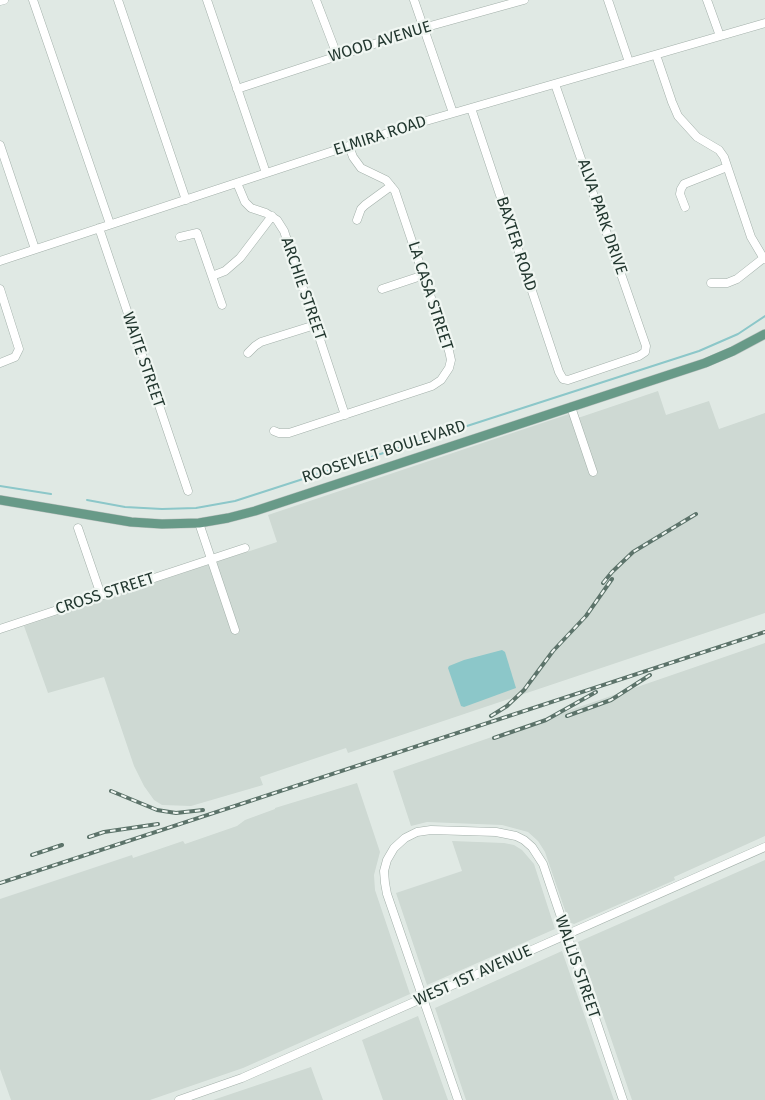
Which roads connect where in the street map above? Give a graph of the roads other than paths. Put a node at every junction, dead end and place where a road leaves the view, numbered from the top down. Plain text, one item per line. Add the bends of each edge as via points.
1 (4, 0) edge
2 (33, 0) edge
3 (118, 0) edge
4 (207, 0) edge
5 (316, 0) edge
6 (414, 0) edge
7 (524, 0) edge
8 (608, 0) edge
9 (707, 0) edge
10 (0, 1) edge
11 (513, 1) edge
12 (765, 23) edge
13 (423, 28) junction
14 (720, 36) junction
15 (656, 54) junction
16 (336, 55) junction
17 (629, 62) junction
18 (555, 84) junction
19 (237, 89) junction
20 (471, 108) junction
21 (453, 113) junction
22 (0, 145) edge
23 (349, 146) junction
24 (727, 167) junction
25 (266, 173) junction
26 (237, 183) junction
27 (391, 186) junction
28 (186, 200) junction
29 (685, 208) dead end
30 (272, 216) junction
31 (357, 220) dead end
32 (110, 224) junction
33 (98, 228) junction
34 (180, 237) dead end
35 (35, 249) junction
36 (764, 258) edge
37 (0, 261) edge
38 (424, 275) junction
39 (212, 276) junction
40 (711, 283) dead end
41 (0, 288) edge
42 (382, 289) dead end
43 (222, 305) dead end
44 (315, 325) junction
45 (765, 334) edge
46 (248, 353) dead end
47 (0, 363) edge
48 (563, 379) joint
49 (571, 407) junction
50 (345, 415) junction
51 (274, 431) dead end
52 (593, 472) dead end
53 (188, 491) dead end
54 (0, 500) edge
55 (199, 523) junction
56 (78, 528) dead end
57 (245, 548) dead end
58 (211, 559) junction
59 (102, 595) junction
60 (0, 629) edge
61 (235, 630) dead end
62 (765, 847) edge
63 (566, 935) junction
64 (423, 998) junction
65 (178, 1100) edge
66 (458, 1100) edge
67 (623, 1100) edge

1 - 10 street
2 - 32 street
3 - 28 street
4 - 19 street
5 - 16 street
6 - 13 street
7 - 11 street, WOOD AVENUE
8 - 17 street
9 - 14 street
11 - 13 street, WOOD AVENUE
12 - 14 street, ELMIRA ROAD
13 - 16 street, WOOD AVENUE
13 - 21 street
14 - 15 street, ELMIRA ROAD
15 - 17 street, ELMIRA ROAD
15 - 24 street via 678,116 697,137 719,150
16 - 19 street, WOOD AVENUE
17 - 18 street, ELMIRA ROAD
18 - 20 street, ELMIRA ROAD
18 - 48 street, ALVA PARK DRIVE via 645,343 645,352 640,356
19 - 25 street
20 - 21 street, ELMIRA ROAD
20 - 48 street, BAXTER ROAD
21 - 23 street, ELMIRA ROAD
22 - 35 street
23 - 25 street, ELMIRA ROAD
23 - 27 street via 361,168 380,176
24 - 29 street via 684,184 680,194
24 - 36 street via 751,237
25 - 26 street, ELMIRA ROAD
26 - 28 street, ELMIRA ROAD
26 - 30 street via 251,208
27 - 31 street via 365,205
27 - 38 street, LA CASA STREET
28 - 32 street, ELMIRA ROAD
30 - 39 street via 244,254 224,271
30 - 44 street, ARCHIE STREET via 284,231
32 - 33 street, ELMIRA ROAD
33 - 35 street, ELMIRA ROAD
33 - 53 street, WAITE STREET
34 - 39 street via 197,233
35 - 37 street, ELMIRA ROAD
36 - 40 street via 737,279
38 - 42 street
38 - 50 street, LA CASA STREET via 449,351 450,368 432,386
39 - 43 street
41 - 47 street via 19,349 15,357
44 - 46 street via 261,342
44 - 50 street, ARCHIE STREET
45 - 49 main road, ROOSEVELT BOULEVARD via 705,363
49 - 52 street
49 - 55 main road, ROOSEVELT BOULEVARD via 255,510
50 - 51 street, LA CASA STREET via 289,433
54 - 55 main road, ROOSEVELT BOULEVARD via 130,522
55 - 58 street
56 - 59 street
57 - 58 street, CROSS STREET
58 - 59 street, CROSS STREET
58 - 61 street
59 - 60 street, CROSS STREET
62 - 63 street, WEST 1ST AVENUE
63 - 64 street, WEST 1ST AVENUE
63 - 64 street, WALLIS STREET via 543,864 524,840 496,832 417,832 394,848 386,860 384,871 387,894
63 - 67 street, WALLIS STREET
64 - 65 street, WEST 1ST AVENUE via 242,1078
64 - 66 street

